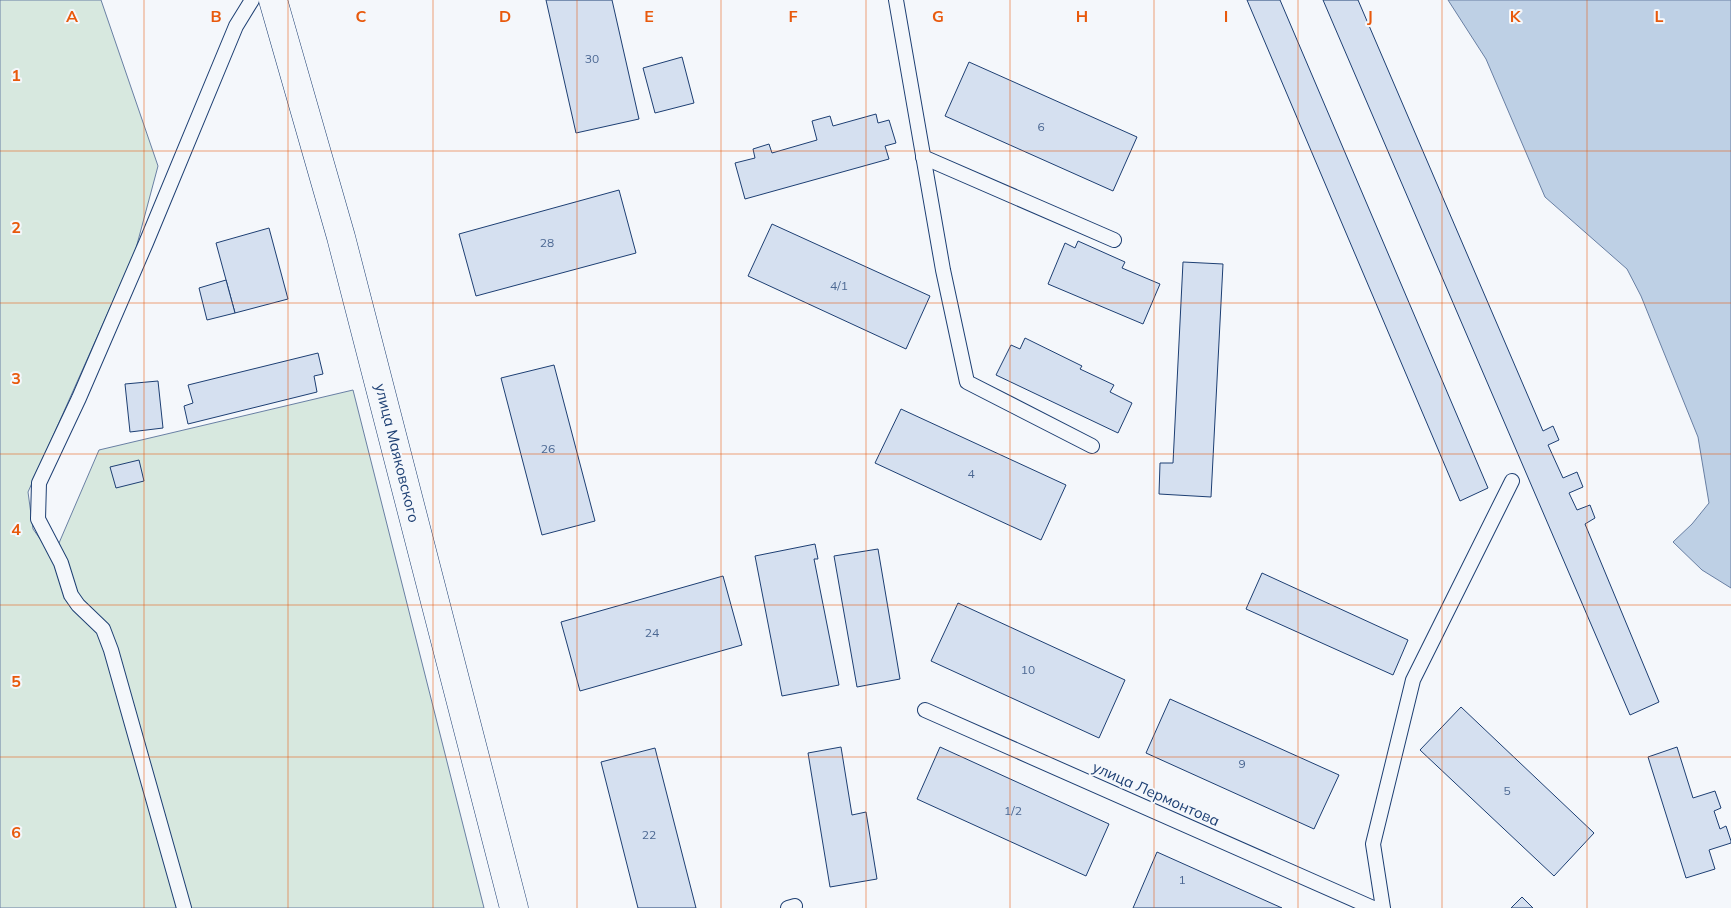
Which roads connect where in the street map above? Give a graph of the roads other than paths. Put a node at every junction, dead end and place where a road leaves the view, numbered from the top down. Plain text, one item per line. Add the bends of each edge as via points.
1 (252, 0) edge
2 (274, 0) edge
3 (896, 0) edge
4 (923, 157) junction
5 (1114, 240) dead end
6 (1092, 446) dead end
7 (1512, 482) dead end
8 (925, 710) dead end
9 (184, 908) edge
10 (514, 908) edge
11 (1373, 908) edge
12 (1383, 908) edge

1 - 9 lane via 236,26 127,288 39,483 38,519 61,563 71,595 103,629
2 - 10 street, улица Маяковского via 341,237
3 - 4 lane
4 - 5 lane
4 - 6 lane via 943,270 968,382
7 - 12 lane via 1413,680 1373,844
8 - 11 lane, улица Лермонтова

